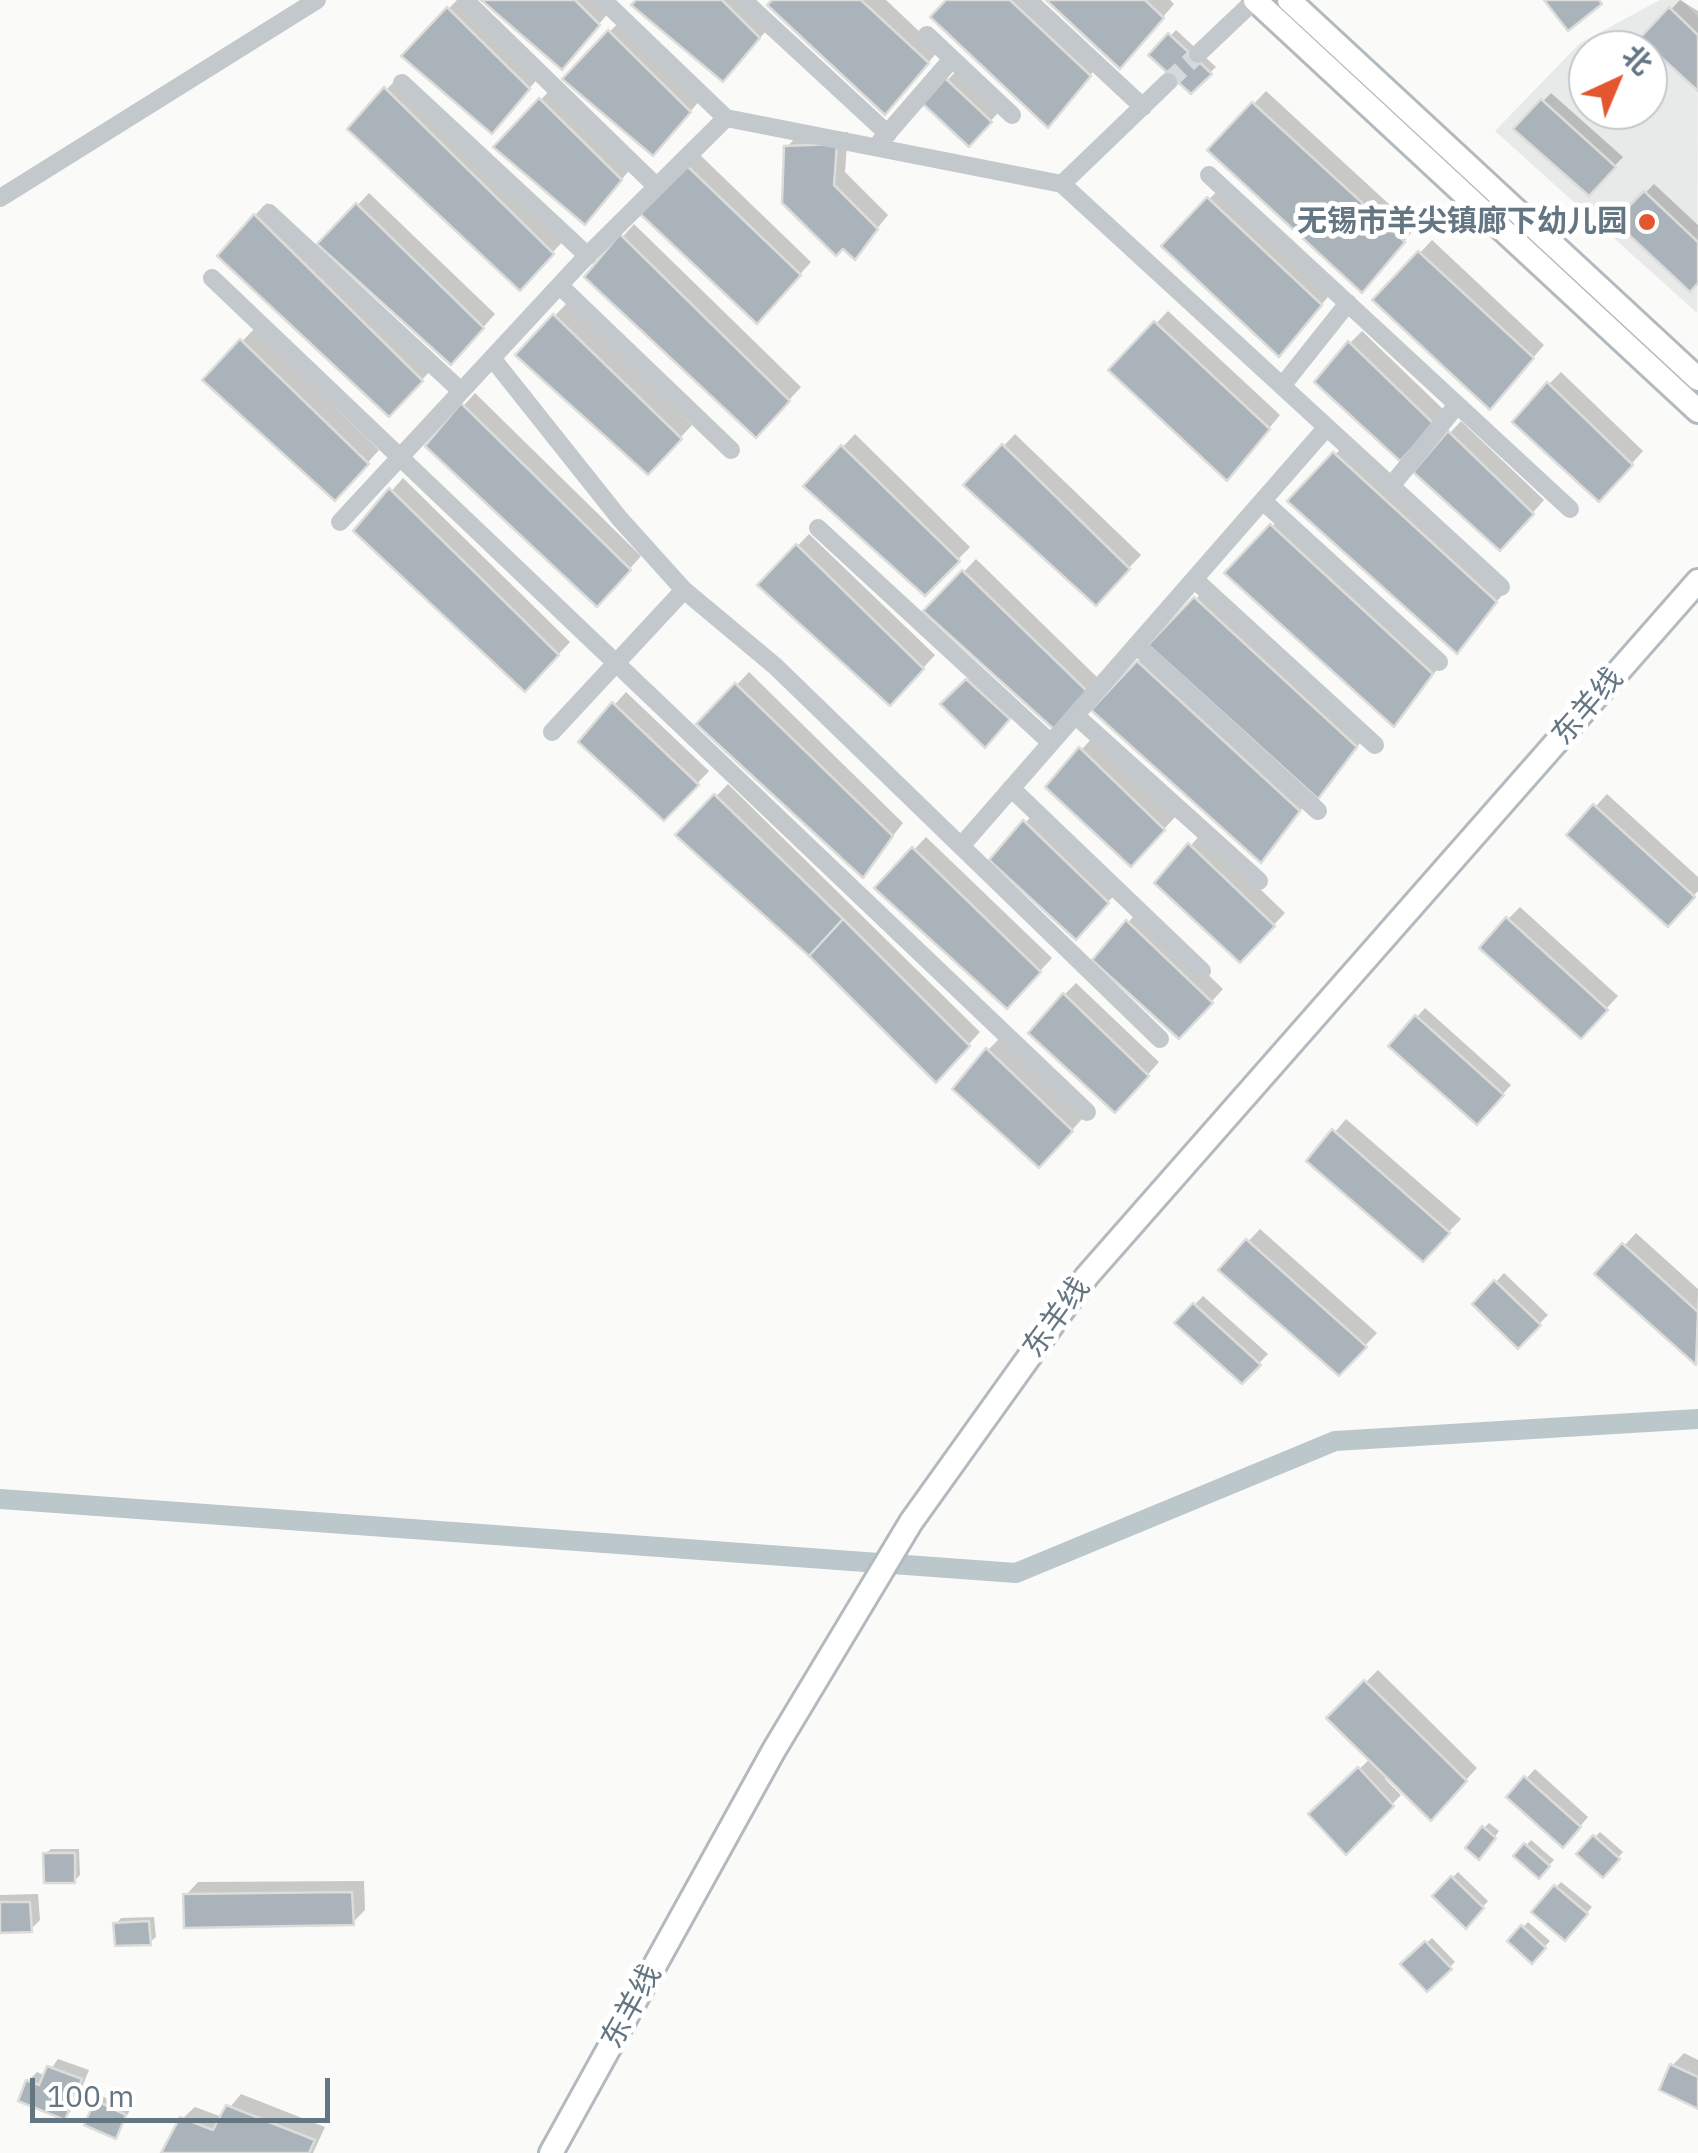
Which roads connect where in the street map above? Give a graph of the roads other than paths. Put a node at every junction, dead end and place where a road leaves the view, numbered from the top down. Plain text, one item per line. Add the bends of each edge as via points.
1 (316, 0) edge
2 (602, 0) edge
3 (1028, 0) edge
4 (1255, 0) edge
5 (1290, 0) edge
6 (748, 2) edge
7 (470, 4) dead end
8 (927, 35) dead end
9 (1198, 54) tunnel mouth
10 (952, 59) junction
11 (1168, 82) tunnel mouth
12 (402, 83) dead end
13 (1143, 106) junction
14 (1012, 115) dead end
15 (726, 118) junction
16 (882, 140) junction
17 (1209, 175) dead end
18 (1062, 184) junction
19 (657, 188) junction
20 (0, 198) edge
21 (269, 213) dead end
22 (588, 256) junction
23 (212, 278) dead end
24 (560, 286) junction
25 (1348, 303) junction
26 (492, 358) junction
27 (1698, 380) edge
28 (1282, 386) junction
29 (461, 392) junction
30 (1457, 405) junction
31 (1698, 410) edge
32 (1327, 427) junction
33 (731, 450) dead end
34 (400, 457) junction
35 (1391, 486) junction
36 (1263, 500) junction
37 (1570, 509) dead end
38 (340, 522) dead end
39 (818, 528) dead end
40 (1194, 578) junction
41 (1698, 581) edge
42 (1501, 587) dead end
43 (684, 590) junction
44 (1136, 645) junction
45 (1440, 662) dead end
46 (616, 663) junction
47 (1075, 716) junction
48 (552, 732) dead end
49 (1051, 743) junction
50 (1375, 745) dead end
51 (1011, 788) junction
52 (1318, 812) dead end
53 (961, 846) junction
54 (1259, 881) dead end
55 (1202, 971) dead end
56 (1160, 1039) dead end
57 (1087, 1112) dead end
58 (550, 2153) edge

1 - 20 street
2 - 15 street
3 - 13 street
4 - 9 street
4 - 31 main road
5 - 27 main road
6 - 16 street
7 - 19 street
8 - 10 street
10 - 14 street
10 - 16 street
11 - 13 street
12 - 22 street
13 - 18 street
15 - 16 street
15 - 19 street
16 - 18 street
17 - 25 street
18 - 28 street
19 - 22 street
21 - 29 street
22 - 24 street
23 - 34 street
24 - 26 street
24 - 33 street
25 - 28 street
25 - 30 street
26 - 29 street
26 - 43 street
28 - 32 street
29 - 34 street
30 - 35 street
30 - 37 street
32 - 35 street
32 - 36 street
34 - 38 street
34 - 46 street
35 - 42 street
36 - 40 street
36 - 45 street
39 - 49 street
40 - 44 street
40 - 50 street
41 - 58 main road, 东羊线 via 1086,1276 911,1522 774,1750
43 - 46 street
43 - 53 street via 774,666
44 - 47 street
44 - 52 street
46 - 48 street
46 - 57 street
47 - 49 street
47 - 54 street
49 - 51 street
51 - 53 street
51 - 55 street
53 - 56 street

